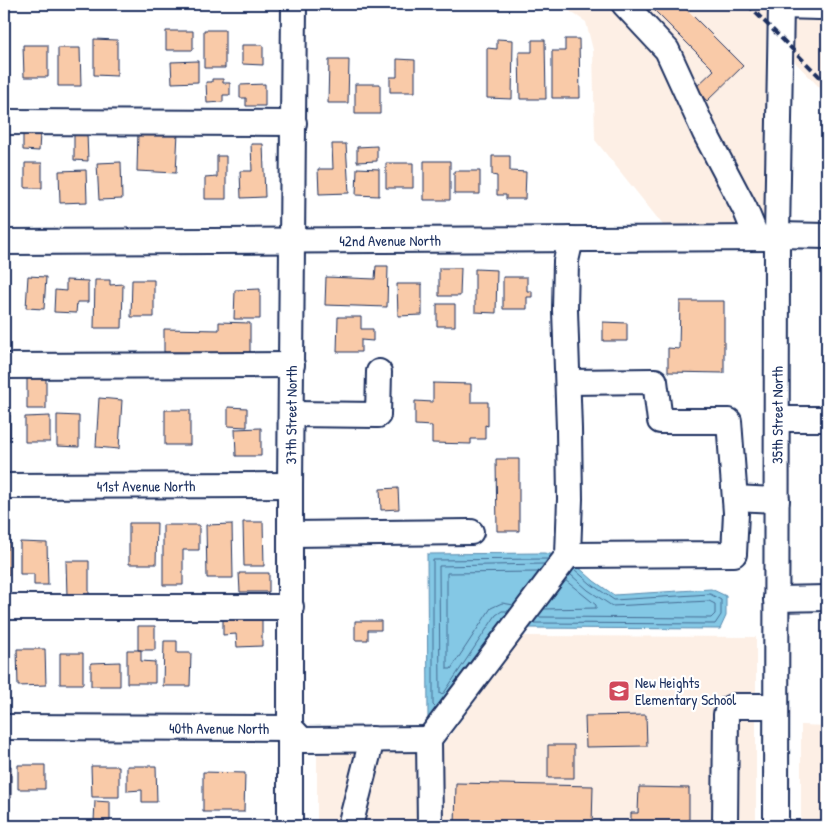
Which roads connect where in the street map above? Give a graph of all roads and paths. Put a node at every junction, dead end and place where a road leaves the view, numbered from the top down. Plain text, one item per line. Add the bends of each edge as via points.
1 (294, 4) edge
2 (624, 4) edge
3 (819, 4) edge
4 (781, 5) edge
5 (4, 122) edge
6 (294, 123) junction
7 (827, 236) edge
8 (770, 237) junction
9 (571, 240) junction
10 (293, 241) junction
11 (4, 242) edge
12 (292, 365) junction
13 (4, 366) edge
14 (379, 372) dead end
15 (568, 382) junction
16 (291, 414) junction
17 (777, 419) junction
18 (827, 419) edge
19 (290, 485) junction
20 (4, 486) edge
21 (735, 498) junction
22 (777, 500) junction
23 (471, 532) dead end
24 (290, 534) junction
25 (568, 555) junction
26 (827, 598) edge
27 (776, 599) junction
28 (4, 607) edge
29 (290, 607) junction
30 (776, 706) junction
31 (4, 727) edge
32 (297, 734) junction
33 (372, 739) junction
34 (429, 739) junction
35 (290, 826) edge
36 (350, 826) edge
37 (430, 826) edge
38 (725, 826) edge
39 (776, 826) edge

1 - 6 street, 37th Street North
2 - 8 street via 667,50 745,209
3 - 4 street
4 - 8 street, 35th Street North
5 - 6 street
6 - 10 street, 37th Street North
7 - 8 street, 42nd Avenue North
8 - 9 street, 42nd Avenue North
8 - 17 street, 35th Street North
9 - 10 street, 42nd Avenue North
9 - 15 street via 566,261
10 - 11 street, 42nd Avenue North
10 - 12 street, 37th Street North
12 - 13 street
12 - 16 street, 37th Street North
14 - 16 street via 378,415
15 - 21 street via 655,381 660,421 729,421
15 - 25 street
16 - 19 street, 37th Street North
17 - 18 street
17 - 22 street, 35th Street North
19 - 20 street, 41st Avenue North
19 - 24 street, 37th Street North
21 - 22 street
21 - 25 street via 734,554
22 - 27 street, 35th Street North
23 - 24 street
24 - 29 street, 37th Street North
25 - 34 street
26 - 27 street
27 - 30 street, 35th Street North
28 - 29 street
29 - 32 street, 37th Street North
30 - 38 street via 735,706 726,714
30 - 39 street, 35th Street North
31 - 32 street, 40th Avenue North
32 - 33 street, 40th Avenue North
32 - 35 street, 37th Street North
33 - 34 street, 40th Avenue North
33 - 36 street
34 - 37 street

